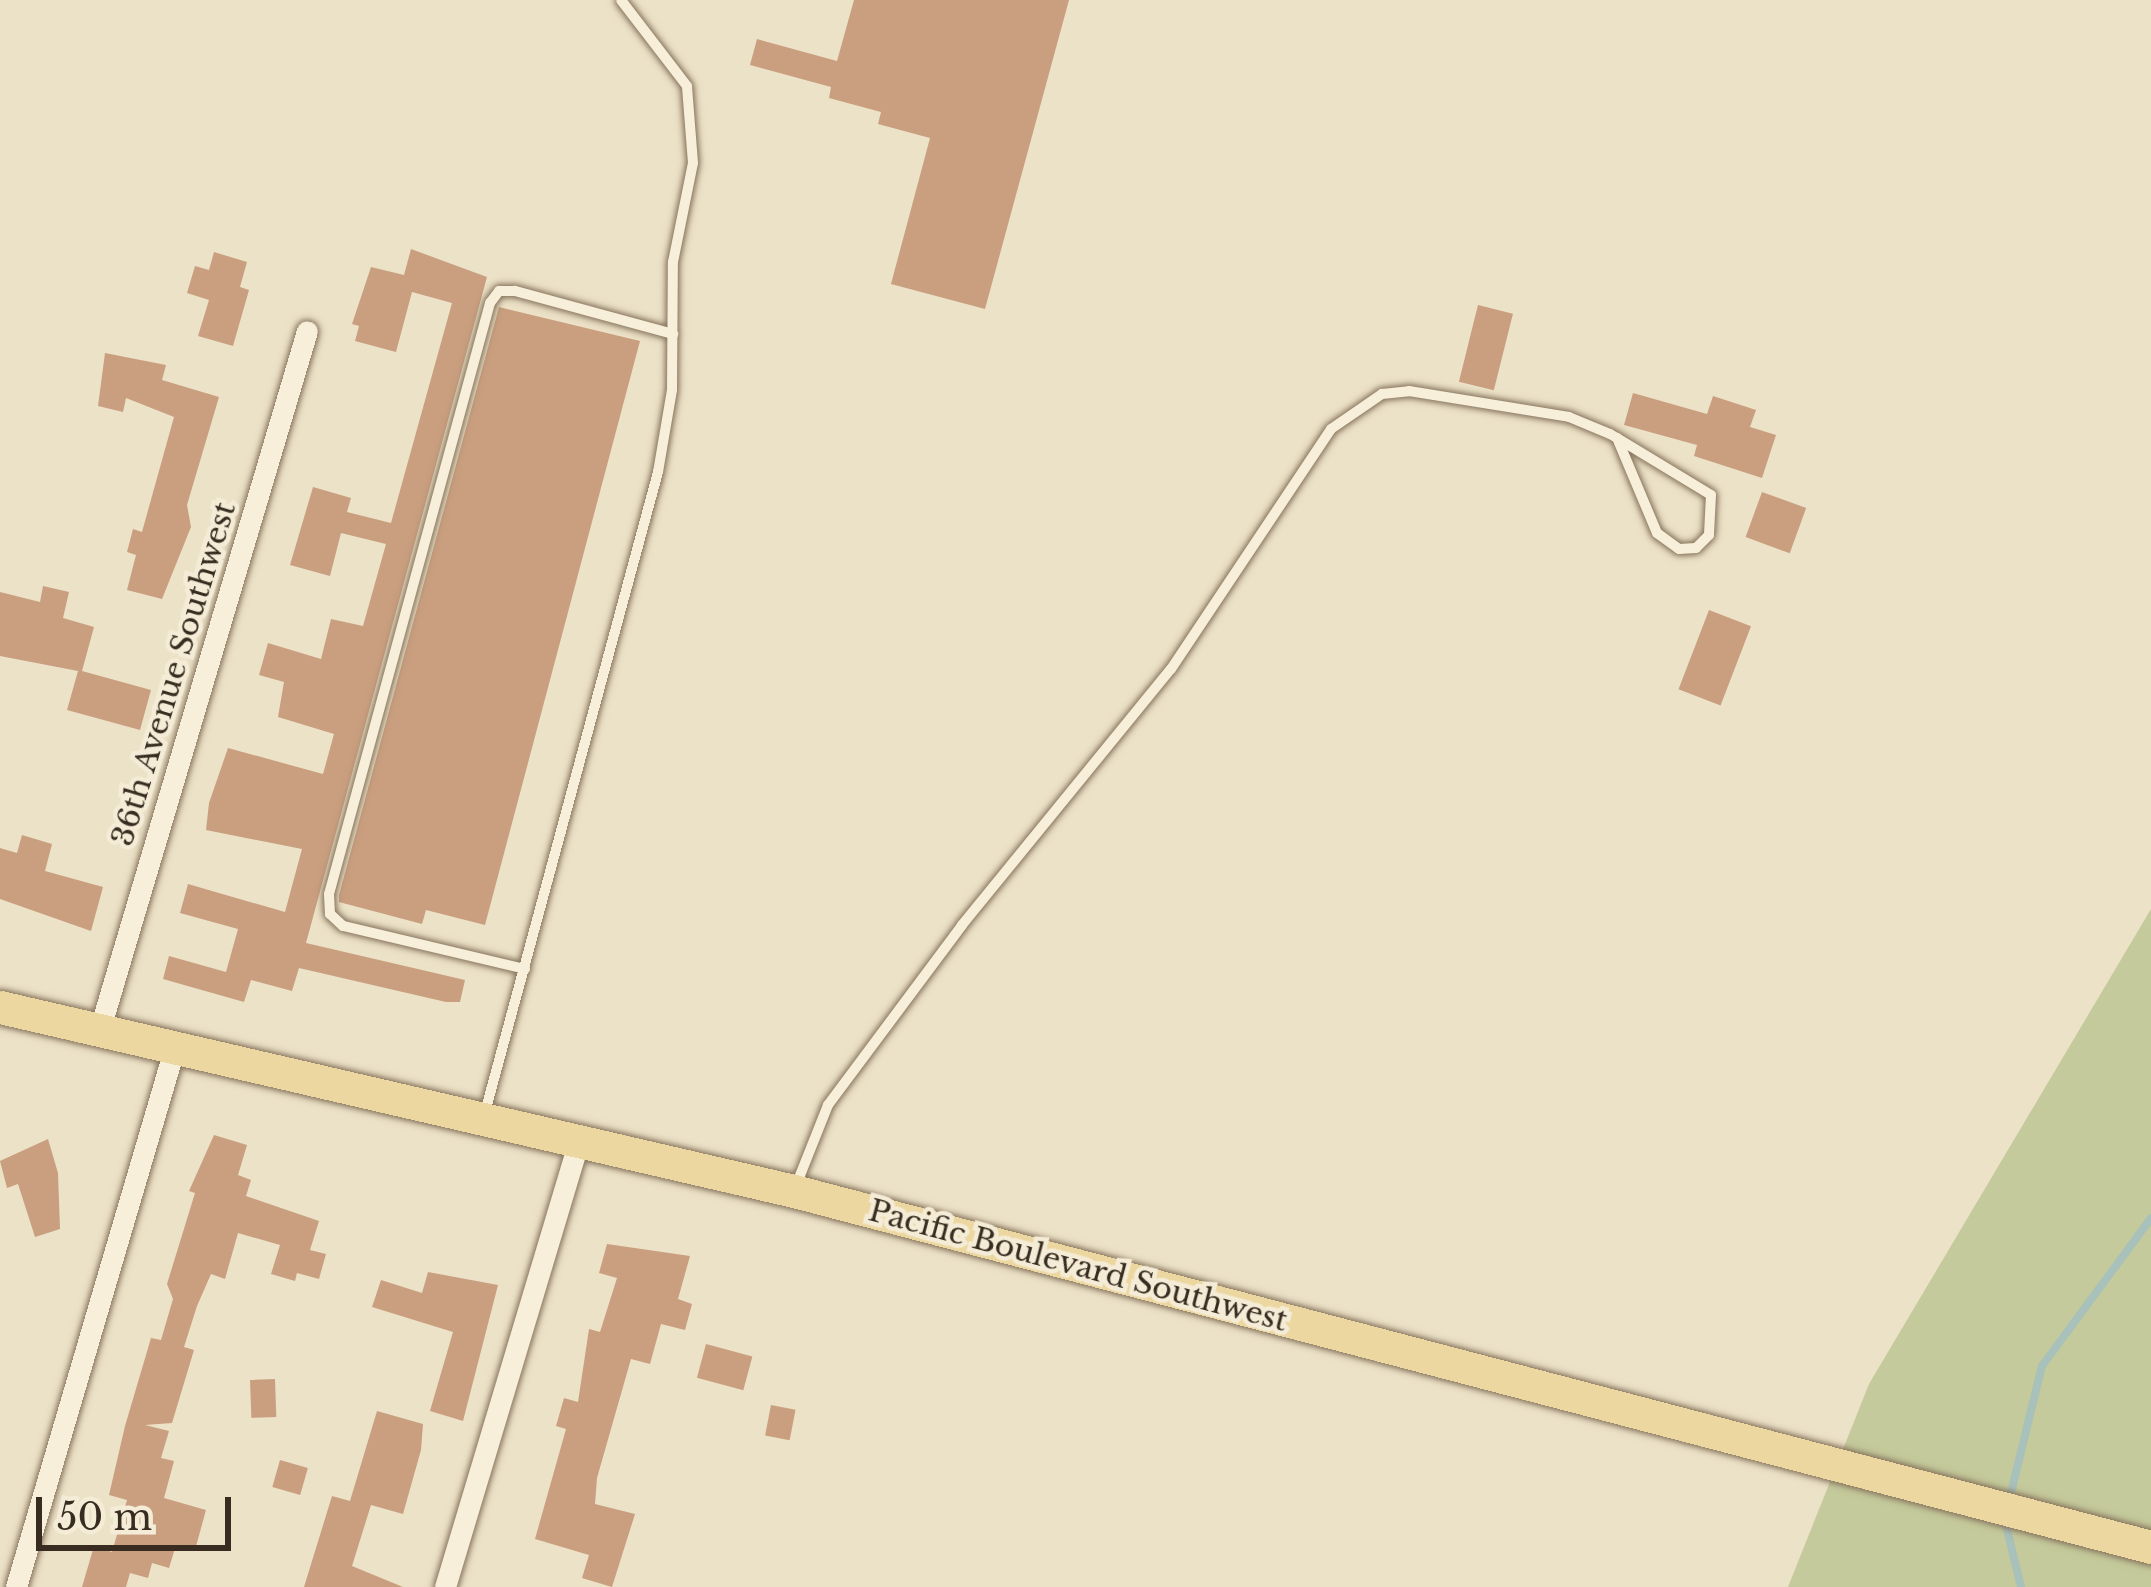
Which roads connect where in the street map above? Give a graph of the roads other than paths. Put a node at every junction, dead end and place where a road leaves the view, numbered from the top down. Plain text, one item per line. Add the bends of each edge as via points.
1 (621, 0) edge
2 (308, 331) dead end
3 (673, 334) junction
4 (1617, 438) junction
5 (525, 969) junction
6 (0, 1007) edge
7 (98, 1035) junction
8 (172, 1053) junction
9 (481, 1125) junction
10 (578, 1143) junction
11 (794, 1191) junction
12 (2151, 1547) edge
13 (16, 1587) edge
14 (445, 1587) edge

1 - 3 lane via 687,86 693,163 673,262
2 - 7 street, 36th Avenue Southwest
3 - 5 lane via 658,472
3 - 5 lane via 515,291 499,291 490,303 329,894 330,914 343,926
4 - 4 lane via 1711,495 1709,535 1696,548 1678,549 1657,533
4 - 11 lane via 1569,417 1409,391 1382,394 1331,429 1171,669 828,1105
5 - 9 lane
6 - 7 main road, Pacific Boulevard Southwest
7 - 8 main road, Pacific Boulevard Southwest
8 - 9 main road, Pacific Boulevard Southwest
8 - 13 street
9 - 10 main road, Pacific Boulevard Southwest
10 - 11 main road, Pacific Boulevard Southwest
10 - 14 street
11 - 12 main road, Pacific Boulevard Southwest

